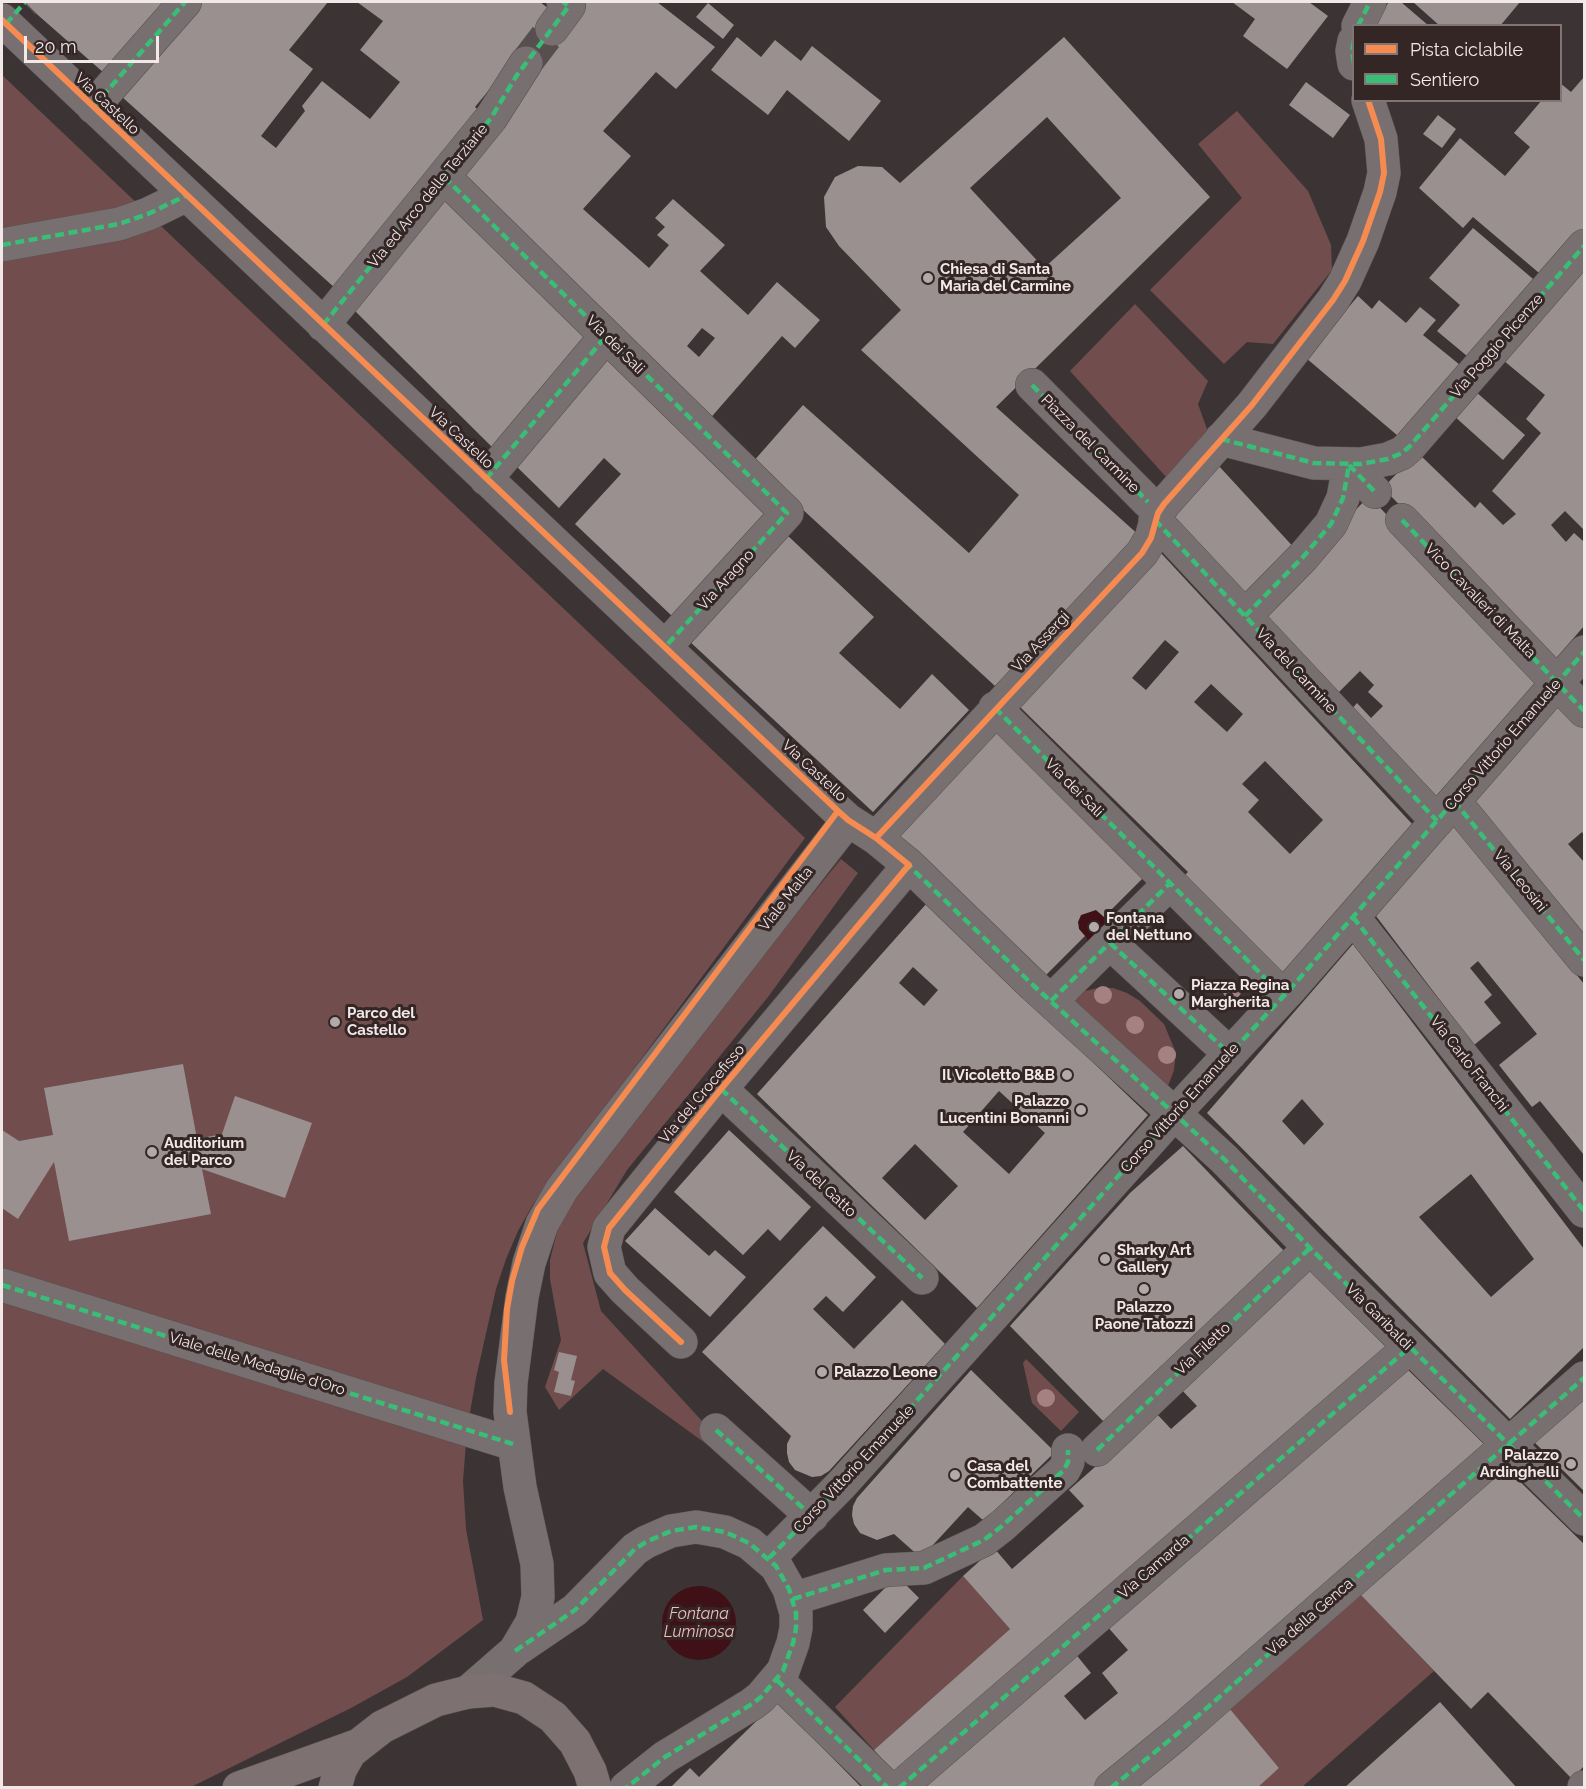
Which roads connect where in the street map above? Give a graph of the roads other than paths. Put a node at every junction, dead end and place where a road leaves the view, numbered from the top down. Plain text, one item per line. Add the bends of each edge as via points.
1 (185, 2) edge
2 (1370, 2) edge
3 (10, 16) edge
4 (1359, 24) edge
5 (526, 63) tunnel mouth
6 (1369, 102) edge
7 (93, 106) junction
8 (444, 177) junction
9 (187, 195) junction
10 (2, 245) edge
11 (1584, 246) edge
12 (323, 325) junction
13 (606, 336) junction
14 (1032, 385) dead end
15 (1214, 447) junction
16 (1349, 465) junction
17 (486, 478) junction
18 (1375, 492) dead end
19 (1152, 511) junction
20 (788, 513) joint
21 (1402, 520) dead end
22 (1245, 616) junction
23 (665, 647) junction
24 (1584, 652) edge
25 (1558, 683) junction
26 (995, 708) junction
27 (1584, 711) edge
28 (1446, 811) junction
29 (848, 820) junction
30 (876, 838) junction
31 (909, 865) junction
32 (1161, 876) junction
33 (1353, 917) junction
34 (1110, 943) junction
35 (1584, 960) edge
36 (1043, 994) junction
37 (1283, 996) junction
38 (1230, 1054) junction
39 (721, 1089) junction
40 (1174, 1114) junction
41 (1584, 1210) edge
42 (1310, 1248) junction
43 (922, 1278) dead end
44 (2, 1285) edge
45 (681, 1342) dead end
46 (1410, 1347) junction
47 (1584, 1378) edge
48 (716, 1430) dead end
49 (513, 1444) junction
50 (1508, 1444) junction
51 (812, 1516) junction
52 (1584, 1519) edge
53 (769, 1558) junction
54 (793, 1599) junction
55 (515, 1651) junction
56 (777, 1680) junction
57 (468, 1692) junction
58 (356, 1746) junction
59 (239, 1788) edge
60 (335, 1788) edge
61 (595, 1788) edge
62 (626, 1788) edge
63 (888, 1788) edge
64 (899, 1788) edge
65 (1111, 1788) edge

1 - 7 street
2 - 4 street
3 - 7 street, Via Castello
5 - 8 street, Via ed Arco delle Terziarie via 495,112
6 - 15 street, Via Assergi via 1381,139 1384,173 1363,241 1345,281 1296,349
7 - 9 street, Via Castello
8 - 12 street, Via ed Arco delle Terziarie
8 - 13 street, Via dei Sali
9 - 10 street via 118,224
9 - 12 street, Via Castello
11 - 16 street, Via Poggio Picenze via 1410,446 1388,459
12 - 17 street, Via Castello
13 - 17 street
13 - 20 street, Via dei Sali
14 - 19 street, Piazza del Carmine
15 - 16 street
15 - 19 street, Via Assergi via 1164,504
16 - 18 street
16 - 22 street via 1343,498 1331,524
17 - 23 street, Via Castello
19 - 22 street, Via del Carmine
19 - 26 street, Via Assergi via 1150,538 1142,553
20 - 23 street, Via Aragno
21 - 25 street, Vico Cavalieri di Malta
22 - 28 street, Via del Carmine
23 - 29 street, Via Castello
24 - 25 street, Corso Vittorio Emanuele
25 - 27 street, Vico Cavalieri di Malta
25 - 28 street, Corso Vittorio Emanuele
26 - 30 street, Via Assergi
26 - 32 street, Via dei Sali
28 - 33 street, Corso Vittorio Emanuele
28 - 35 street, Via Leosini
29 - 30 street, Via Castello
29 - 49 street, Viale Malta via 552,1204 529,1263 522,1297 510,1383
30 - 31 street, Via Castello
31 - 36 street, Via Castello
31 - 39 street, Via del Crocefisso
32 - 34 street
32 - 37 street
33 - 37 street, Corso Vittorio Emanuele
33 - 41 street, Via Carlo Franchi
34 - 36 street
34 - 38 street
36 - 40 street
37 - 38 street, Corso Vittorio Emanuele
38 - 40 street, Corso Vittorio Emanuele
39 - 43 street, Via del Gatto
39 - 45 street, Via del Crocefisso via 615,1219 604,1247 616,1282
40 - 42 street, Via Garibaldi via 1224,1159
40 - 51 street, Corso Vittorio Emanuele
42 - 46 street, Via Garibaldi
42 - 54 street, Via Filetto via 984,1540 920,1568 882,1571
44 - 49 street, Viale delle Medaglie d'Oro
46 - 50 street, Via Garibaldi
46 - 64 street, Via Camarda
47 - 50 street, Via della Genca
48 - 51 street
49 - 55 street, Viale Malta via 539,1582 532,1622
50 - 52 street, Via Garibaldi
50 - 65 street, Via della Genca
51 - 53 street, Corso Vittorio Emanuele
53 - 54 street
53 - 55 street via 749,1543 710,1528 683,1528 658,1535 625,1557 574,1610
54 - 56 street via 794,1643
55 - 57 street
56 - 62 street via 740,1713 665,1757
56 - 63 street
57 - 58 street via 436,1700 399,1717
57 - 61 street via 495,1690 517,1696 553,1717 575,1742
58 - 59 street
58 - 60 street via 344,1759

